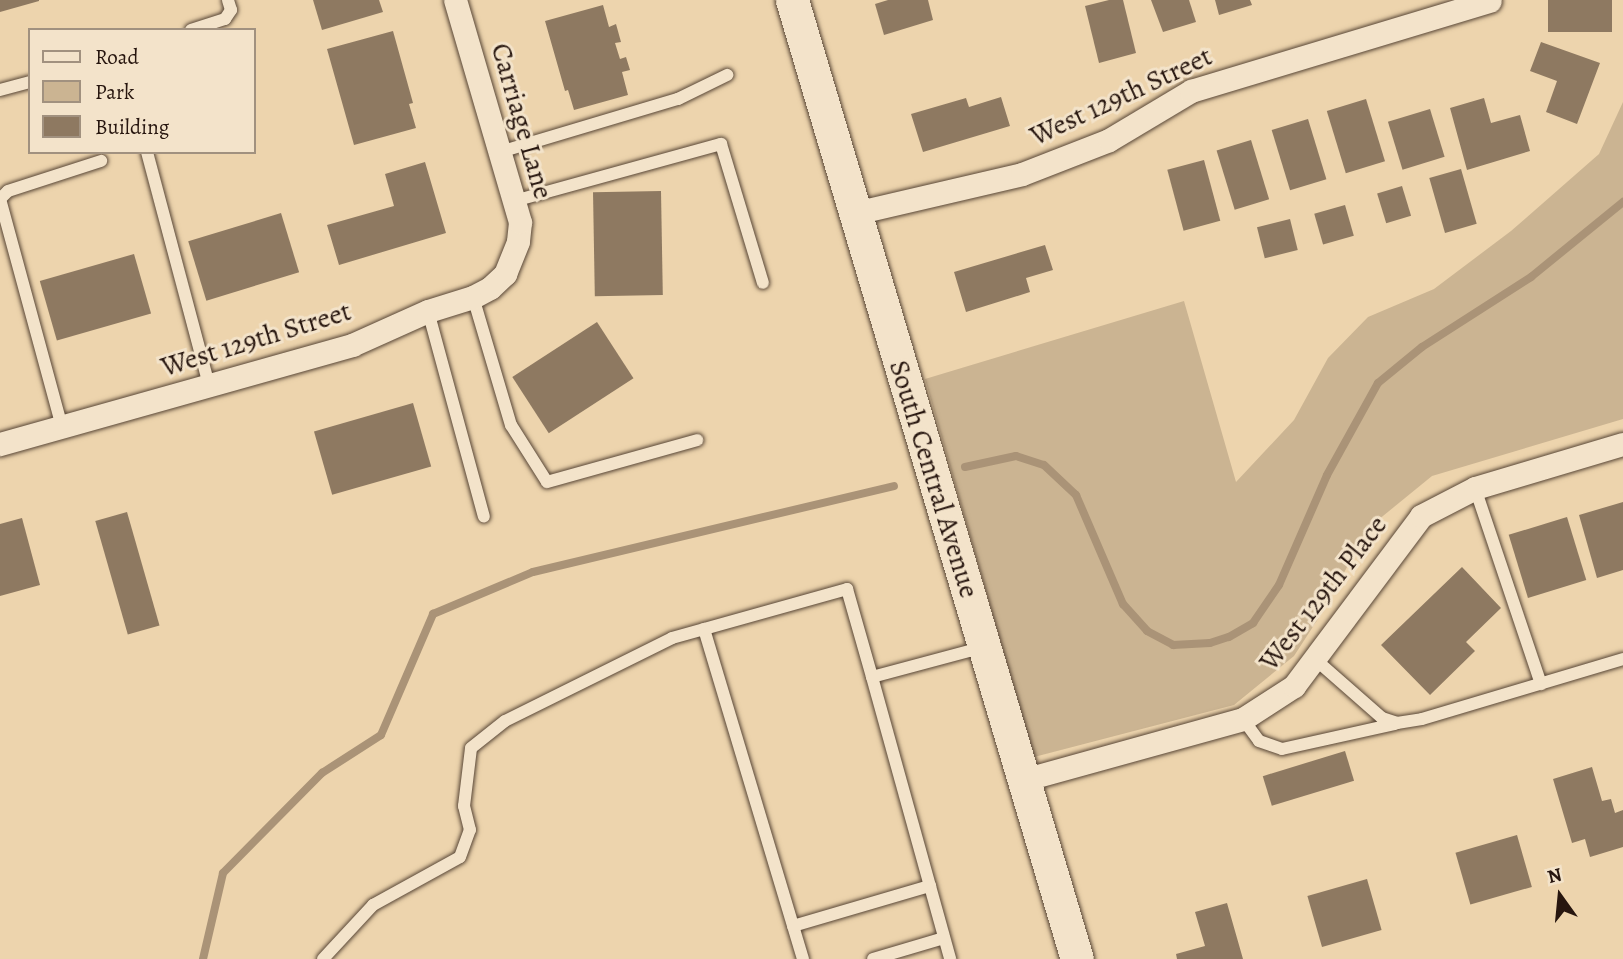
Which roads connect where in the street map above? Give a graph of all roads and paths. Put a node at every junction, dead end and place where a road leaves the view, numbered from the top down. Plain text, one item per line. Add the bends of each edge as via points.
1 (228, 0) edge
2 (456, 0) edge
3 (792, 0) edge
4 (1490, 1) edge
5 (197, 28) edge
6 (727, 75) dead end
7 (28, 83) edge
8 (0, 90) edge
9 (500, 152) junction
10 (148, 154) edge
11 (101, 161) dead end
12 (514, 201) junction
13 (855, 213) junction
14 (512, 260) joint
15 (763, 283) dead end
16 (473, 297) junction
17 (428, 311) junction
18 (209, 385) junction
19 (62, 426) junction
20 (697, 440) dead end
21 (0, 444) edge
22 (1623, 444) edge
23 (1475, 488) junction
24 (484, 517) dead end
25 (704, 629) junction
26 (984, 647) junction
27 (1623, 659) edge
28 (1316, 660) junction
29 (872, 677) junction
30 (1541, 684) junction
31 (1244, 719) junction
32 (1397, 723) junction
33 (1023, 780) junction
34 (930, 886) junction
35 (793, 926) junction
36 (944, 938) junction
37 (323, 959) edge
38 (803, 959) edge
39 (873, 959) edge
40 (950, 959) edge
41 (1075, 959) edge

1 - 5 lane via 231,10 225,19
2 - 9 street, Carriage Lane
3 - 13 street, South Central Avenue
4 - 13 street, West 129th Street via 1191,91 1110,140 1022,174
6 - 9 lane via 678,99
7 - 8 lane
9 - 12 street, Carriage Lane
10 - 18 lane
11 - 19 lane via 8,191 0,199
12 - 14 street, Carriage Lane via 520,222
12 - 15 lane via 721,144
13 - 26 street, South Central Avenue
14 - 16 street, West 129th Street via 505,274
16 - 17 street, West 129th Street
16 - 20 lane via 511,425 547,482
17 - 18 street, West 129th Street via 352,345
17 - 24 lane
18 - 19 street, West 129th Street
19 - 21 street, West 129th Street
22 - 23 street, West 129th Place
23 - 28 street, West 129th Place via 1421,516
23 - 30 lane
25 - 29 lane via 847,589
25 - 35 lane
25 - 37 lane via 672,638 505,721 471,748 464,806 470,830 460,857 373,905
26 - 29 lane
26 - 33 street, South Central Avenue
27 - 30 lane
28 - 31 street, West 129th Place via 1294,686
28 - 32 lane via 1382,718
29 - 34 lane
30 - 32 lane
31 - 32 lane via 1259,741 1282,750
31 - 33 street, West 129th Place
33 - 41 street, South Central Avenue
34 - 35 lane
34 - 36 lane
35 - 38 lane
36 - 39 lane
36 - 40 lane

